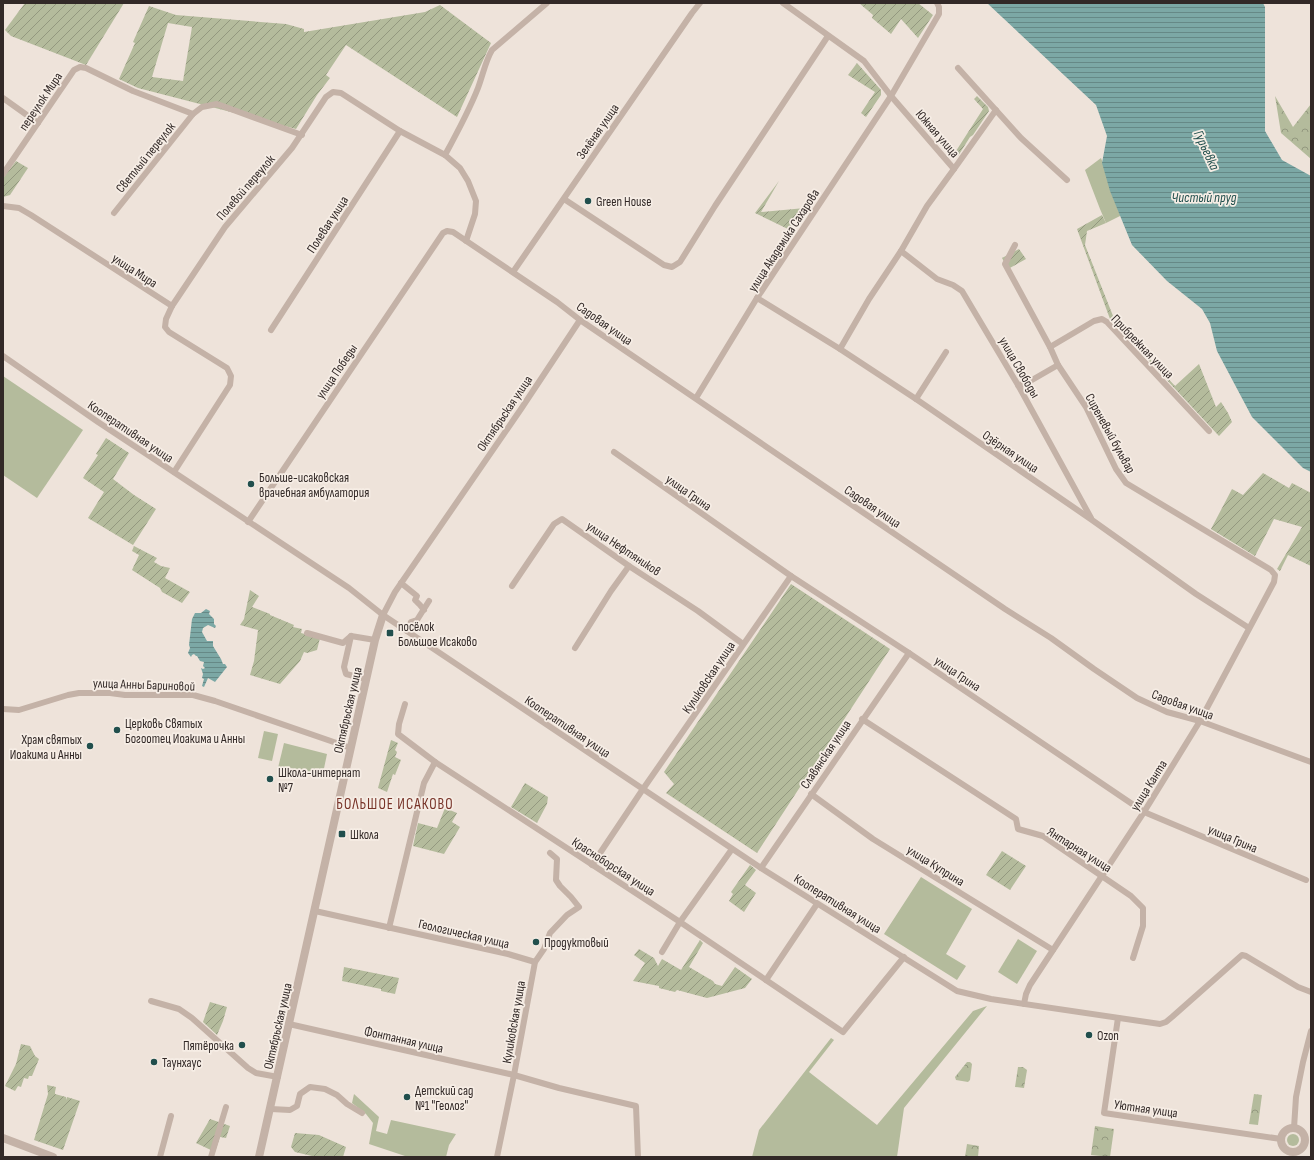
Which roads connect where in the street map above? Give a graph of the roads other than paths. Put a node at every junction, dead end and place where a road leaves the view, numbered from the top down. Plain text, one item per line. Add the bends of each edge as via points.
1 (547, 3) edge
2 (700, 3) edge
3 (783, 3) edge
4 (937, 3) edge
5 (828, 36) junction
6 (958, 68) dead end
7 (891, 96) junction
8 (3, 98) edge
9 (996, 110) junction
10 (192, 114) junction
11 (38, 123) junction
12 (400, 131) junction
13 (302, 135) junction
14 (445, 155) junction
15 (954, 169) junction
16 (3, 174) edge
17 (1066, 180) dead end
18 (564, 199) junction
19 (3, 206) edge
20 (114, 213) dead end
21 (443, 233) joint
22 (466, 241) junction
23 (1015, 245) dead end
24 (901, 251) junction
25 (512, 272) junction
26 (757, 298) junction
27 (172, 306) junction
28 (580, 320) junction
29 (272, 330) dead end
30 (1050, 347) junction
31 (840, 349) junction
32 (946, 352) dead end
33 (3, 356) edge
34 (1058, 365) junction
35 (1018, 385) junction
36 (696, 398) junction
37 (916, 399) junction
38 (1209, 431) dead end
39 (614, 452) dead end
40 (174, 472) junction
41 (1092, 520) junction
42 (248, 522) junction
43 (629, 566) junction
44 (1271, 570) joint
45 (791, 576) junction
46 (402, 583) junction
47 (512, 586) dead end
48 (429, 601) dead end
49 (424, 610) junction
50 (382, 615) junction
51 (1249, 628) junction
52 (406, 631) junction
53 (307, 633) dead end
54 (351, 636) junction
55 (375, 640) junction
56 (743, 644) junction
57 (575, 648) dead end
58 (909, 653) junction
59 (366, 679) junction
60 (406, 704) dead end
61 (3, 709) edge
62 (862, 719) junction
63 (1200, 721) junction
64 (351, 748) junction
65 (435, 762) junction
66 (1311, 762) edge
67 (642, 790) junction
68 (811, 794) junction
69 (1144, 812) junction
70 (732, 848) junction
71 (550, 853) dead end
72 (592, 865) junction
73 (761, 868) junction
74 (1102, 876) junction
75 (1306, 880) dead end
76 (817, 904) junction
77 (315, 911) junction
78 (680, 922) junction
79 (389, 928) junction
80 (1053, 950) junction
81 (662, 952) dead end
82 (904, 958) junction
83 (1133, 958) dead end
84 (535, 962) junction
85 (766, 980) junction
86 (1311, 992) edge
87 (150, 1001) dead end
88 (1024, 1004) junction
89 (1118, 1018) junction
90 (290, 1024) junction
91 (1311, 1031) edge
92 (514, 1075) junction
93 (278, 1077) junction
94 (226, 1107) dead end
95 (271, 1109) junction
96 (362, 1112) dead end
97 (172, 1116) dead end
98 (1294, 1128) junction
99 (3, 1138) edge
100 (1281, 1139) junction
101 (1290, 1155) edge
102 (53, 1157) edge
103 (160, 1157) edge
104 (211, 1157) edge
105 (259, 1157) edge
106 (497, 1157) edge
107 (638, 1157) edge

1 - 14 street via 492,50 468,112
2 - 18 street, Зелёная улица
3 - 5 street, Южная улица
4 - 7 street, улица Академика Сахарова via 939,14
5 - 7 street, Южная улица via 864,62
5 - 18 street via 680,262 672,267
6 - 9 street
7 - 15 street, Южная улица
7 - 26 street, улица Академика Сахарова
8 - 11 street
9 - 15 street
9 - 17 street via 1021,138
10 - 11 street, переулок Мира via 80,67 74,70
10 - 13 street via 202,107 217,104
10 - 20 street, Светлый переулок
11 - 16 street, переулок Мира
12 - 13 street, Полевой переулок via 341,93 333,92 326,97
12 - 14 street
12 - 29 street, Полевая улица
13 - 27 street, Полевой переулок via 225,227
14 - 22 street via 460,168 476,201 475,214
15 - 24 street, Южная улица via 927,206
18 - 25 street, Зелёная улица
19 - 27 street, улица Мира via 18,208 31,215
21 - 22 street, Садовая улица via 453,232
21 - 42 street, улица Победы
22 - 25 street, Садовая улица
23 - 30 street, Сиреневый бульвар via 1005,264
24 - 31 street, Южная улица
24 - 35 street, улица Свободы via 937,279 962,291
25 - 28 street, Садовая улица
26 - 31 street, Озёрная улица
26 - 36 street, улица Академика Сахарова
27 - 40 street via 165,326 169,332 227,368 231,376 230,385
28 - 36 street, Садовая улица
28 - 46 street, Октябрьская улица
30 - 34 street, Сиреневый бульвар
30 - 38 street, Прибрежная улица via 1102,319
31 - 37 street, Озёрная улица
32 - 37 street
33 - 40 street, Кооперативная улица
34 - 35 street
34 - 44 street, Сиреневый бульвар via 1086,407 1116,469 1126,483
35 - 41 street, улица Свободы
36 - 63 street, Садовая улица via 1137,698 1167,712
37 - 41 street, Озёрная улица
39 - 45 street, улица Грина
40 - 42 street, Кооперативная улица
41 - 51 street, Озёрная улица via 1196,594
42 - 50 street, Кооперативная улица via 349,588
43 - 47 street, улица Нефтяников via 562,519 554,524
43 - 56 street, улица Нефтяников
43 - 57 street
44 - 51 street, улица Канта via 1275,575 1274,582
45 - 56 street, Куликовская улица
45 - 58 street, улица Грина
46 - 49 street via 417,596 414,600
46 - 50 street, Октябрьская улица
48 - 49 street
49 - 52 street via 417,620 411,622
50 - 52 street, Кооперативная улица
50 - 55 street, Октябрьская улица
51 - 63 street, улица Канта
52 - 67 street, Кооперативная улица
53 - 54 street via 343,642
54 - 55 street
54 - 59 street via 344,667 346,674
55 - 59 street, Октябрьская улица
56 - 67 street, Куликовская улица
58 - 62 street, Славянская улица
58 - 69 street, улица Грина
59 - 64 street, Октябрьская улица
60 - 65 street, Красноборская улица via 398,734
61 - 64 street, улица Анны Бариновой via 19,710 79,693 193,695
62 - 68 street, Славянская улица
62 - 74 street, Янтарная улица via 1016,819 1018,829 1043,836
63 - 66 street, Садовая улица
63 - 69 street, улица Канта
64 - 77 street, Октябрьская улица
65 - 72 street, Красноборская улица
65 - 79 street via 424,783
67 - 70 street, Кооперативная улица
67 - 72 street, Куликовская улица
68 - 73 street, Славянская улица
68 - 80 street, улица Куприна via 873,839
69 - 74 street, улица Канта
69 - 75 street, улица Грина
70 - 73 street, Кооперативная улица
70 - 78 street
71 - 84 street, Куликовская улица via 557,859 556,880 579,907 567,915 550,933 544,949
72 - 78 street, Красноборская улица
73 - 76 street, Кооперативная улица
74 - 80 street, улица Канта
74 - 83 street, Янтарная улица via 1132,896 1143,908 1143,926
76 - 82 street, Кооперативная улица
76 - 85 street
77 - 79 street, Геологическая улица
77 - 90 street, Октябрьская улица
78 - 81 street
78 - 85 street, Красноборская улица
79 - 84 street, Геологическая улица
80 - 88 street, улица Канта via 1030,984
82 - 85 street, Красноборская улица via 843,1032
82 - 88 street, Кооперативная улица via 957,991
84 - 92 street, Куликовская улица
86 - 89 street, Кооперативная улица via 1242,955 1166,1022 1160,1024
87 - 93 street via 179,1009 248,1068 256,1073
88 - 89 street, Кооперативная улица
89 - 100 street, Уютная улица via 1104,1113
90 - 92 street, Фонтанная улица
90 - 93 street, Октябрьская улица
91 - 98 street via 1296,1097
92 - 106 street, Куликовская улица
92 - 107 street, Фонтанная улица via 636,1106
93 - 95 street, Октябрьская улица
94 - 104 street
95 - 96 street via 290,1110 297,1106 300,1094 310,1088 325,1089
95 - 105 street, Октябрьская улица
97 - 103 street
98 - 100 street via 1285,1131
98 - 101 street via 1303,1132 1306,1141 1302,1150
99 - 102 street
100 - 101 street via 1283,1147

